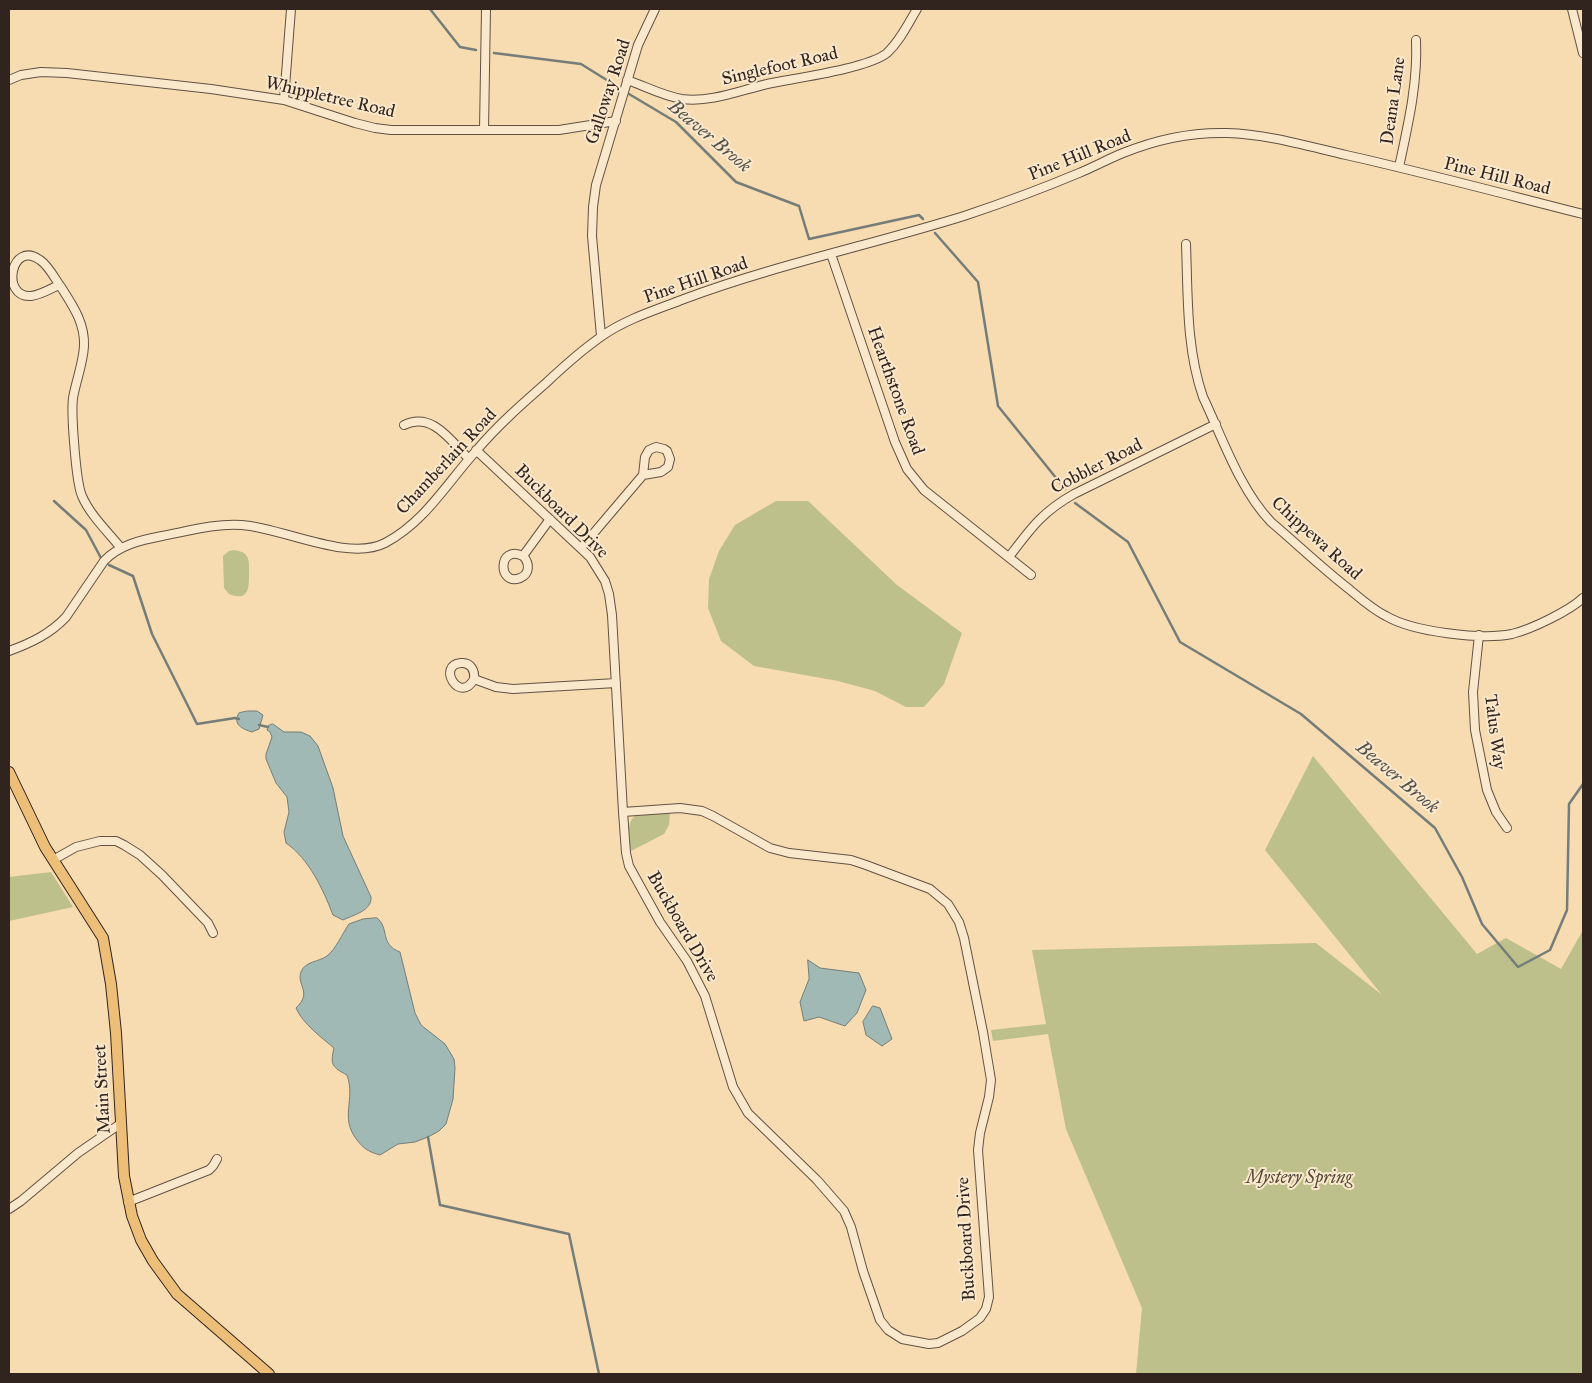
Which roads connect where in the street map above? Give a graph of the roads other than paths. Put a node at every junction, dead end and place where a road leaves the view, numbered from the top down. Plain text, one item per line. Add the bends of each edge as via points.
1 (291, 9) edge
2 (486, 9) edge
3 (655, 9) edge
4 (917, 9) edge
5 (1572, 9) edge
6 (1416, 40) dead end
7 (1583, 53) edge
8 (9, 80) edge
9 (628, 80) junction
10 (284, 100) junction
11 (616, 121) junction
12 (484, 130) junction
13 (1399, 167) junction
14 (1583, 214) edge
15 (1186, 244) dead end
16 (831, 254) junction
17 (59, 285) junction
18 (601, 336) junction
19 (1216, 424) junction
20 (404, 425) dead end
21 (476, 450) junction
22 (469, 459) junction
23 (643, 475) dead end
24 (550, 519) junction
25 (121, 548) junction
26 (581, 548) junction
27 (522, 556) dead end
28 (1009, 557) junction
29 (1031, 575) dead end
30 (1583, 598) edge
31 (1479, 635) junction
32 (9, 651) edge
33 (474, 679) dead end
34 (616, 683) junction
35 (9, 772) edge
36 (623, 812) junction
37 (1507, 828) dead end
38 (53, 860) junction
39 (213, 933) dead end
40 (120, 1124) junction
41 (217, 1159) dead end
42 (128, 1202) junction
43 (9, 1209) edge
44 (269, 1374) edge

1 - 10 street
2 - 12 street
3 - 9 street, Galloway Road via 638,45
4 - 9 street, Singlefoot Road via 898,41 886,53 856,65 702,99 682,99
5 - 7 street
6 - 13 street, Deana Lane via 1414,95
8 - 10 street, Whippletree Road via 41,72 67,73
9 - 11 street, Galloway Road
10 - 12 street, Whippletree Road via 375,128
11 - 12 street, Whippletree Road via 559,130
11 - 18 street, Galloway Road via 596,186 593,207 592,236
13 - 14 street, Pine Hill Road
13 - 16 street, Pine Hill Road via 1260,136 1223,133 1181,137 1141,146 992,207
15 - 19 street, Chippewa Road via 1194,369
16 - 18 street, Pine Hill Road via 728,283 624,323
16 - 28 street, Hearthstone Road via 895,442 908,469 924,490
17 - 17 street via 36,295 23,295 10,282 11,268 20,258 34,257 45,264
17 - 25 street via 77,314 84,337 72,405 80,490 89,508
18 - 21 street, Chamberlain Road via 522,403
19 - 28 street, Cobbler Road via 1057,504 1040,518
19 - 31 street, Chippewa Road via 1249,493 1263,514 1328,573 1365,602 1403,624
20 - 22 street via 416,421 432,424
21 - 22 street, Chamberlain Road
21 - 24 street, Buckboard Drive
22 - 25 street, Chamberlain Road via 425,512 386,543 377,546 341,548 271,529 234,525 156,537
23 - 26 street
24 - 26 street, Buckboard Drive
24 - 27 street
25 - 32 street, Chamberlain Road via 110,554 59,625 37,640
26 - 34 street, Buckboard Drive via 597,566 609,594
28 - 29 street, Hearthstone Road
30 - 31 street, Chippewa Road via 1564,612 1522,631
31 - 37 street, Talus Way via 1473,702 1475,730 1487,790
33 - 34 street via 496,687 523,689
34 - 36 street, Buckboard Drive
35 - 38 main road, Main Street
36 - 36 street, Buckboard Drive via 680,808 702,811 770,848 851,860 912,881 930,889 954,912 964,938 991,1080 978,1150 989,1297 980,1318 962,1331 938,1343 921,1343 902,1339 880,1320 844,1211 818,1180 748,1113 733,1087 705,996 630,866
38 - 39 street via 76,847 116,841 140,855 208,923
38 - 40 main road, Main Street via 96,926 106,951 116,1033
40 - 42 main road, Main Street
40 - 43 street via 78,1153
41 - 42 street via 209,1170
42 - 44 main road, Main Street via 141,1240 177,1294

